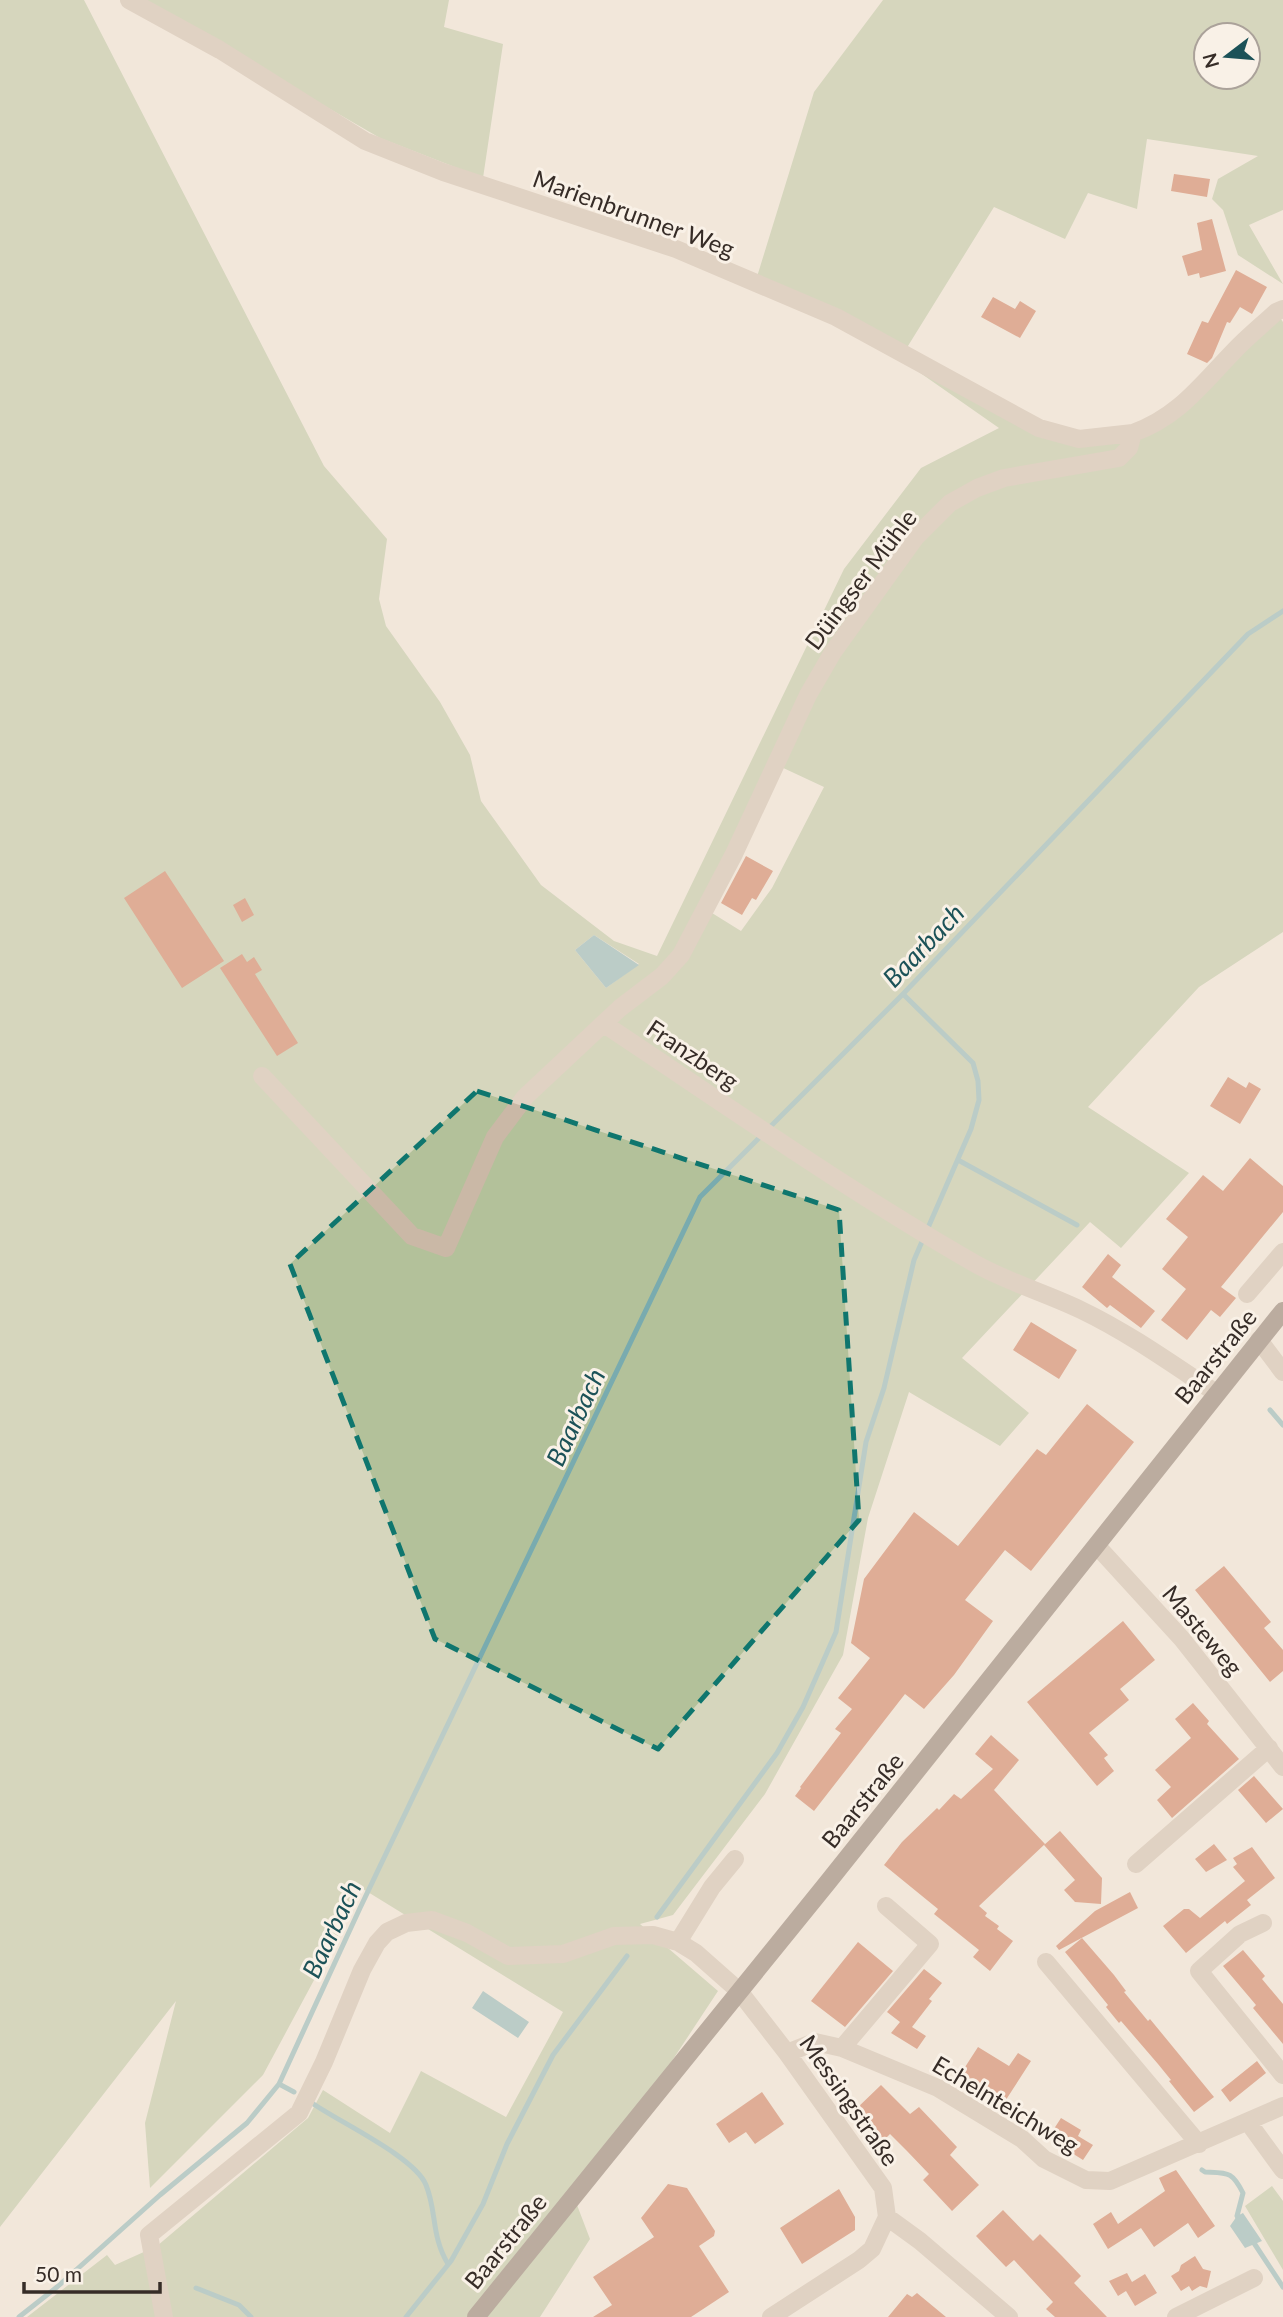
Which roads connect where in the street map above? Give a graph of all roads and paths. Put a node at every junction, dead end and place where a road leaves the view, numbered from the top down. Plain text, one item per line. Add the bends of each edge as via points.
1 (129, 0) edge
2 (1283, 309) edge
3 (1133, 433) junction
4 (604, 1024) junction
5 (262, 1076) dead end
6 (1283, 1252) edge
7 (1247, 1294) dead end
8 (1283, 1311) edge
9 (1259, 1339) junction
10 (1283, 1372) edge
11 (1216, 1393) junction
12 (1097, 1546) junction
13 (1269, 1748) junction
14 (1283, 1767) edge
15 (735, 1859) dead end
16 (1136, 1864) dead end
17 (886, 1906) dead end
18 (1264, 1923) dead end
19 (678, 1942) junction
20 (1046, 1962) dead end
21 (739, 1991) junction
22 (842, 2048) junction
23 (788, 2053) junction
24 (1283, 2075) edge
25 (1283, 2106) edge
26 (1248, 2122) junction
27 (1199, 2144) junction
28 (1283, 2170) edge
29 (887, 2217) junction
30 (1254, 2278) dead end
31 (164, 2317) edge
32 (475, 2317) edge
33 (771, 2317) edge
34 (1009, 2317) edge
35 (1176, 2317) edge

1 - 3 street, Marienbrunner Weg via 220,50 365,141 443,172 676,249 836,317 1039,428 1079,439
2 - 3 street, Düingser Mühle via 1233,352 1197,392 1156,425
3 - 4 street, Düingser Mühle via 1129,448 1119,458 1004,478 977,488 950,503 915,538 833,652 808,695 681,955
4 - 5 street via 525,1097 495,1137 446,1248 412,1236
4 - 11 street, Franzberg via 922,1232 978,1265 1127,1334
6 - 7 street
8 - 9 main road, Baarstraße
9 - 10 street
9 - 11 main road, Baarstraße
11 - 12 main road, Baarstraße
12 - 13 street, Masteweg via 1182,1639
12 - 21 main road, Baarstraße
13 - 14 street, Masteweg
13 - 16 street
15 - 19 street
17 - 22 street via 930,1944
18 - 24 street via 1240,1934 1199,1971
19 - 21 street, Messingstraße
19 - 31 street via 653,1935 614,1936 563,1954 508,1956 432,1920 406,1923 387,1932 362,1970 299,2113 149,2235
20 - 27 street
21 - 23 street, Messingstraße
21 - 32 main road, Baarstraße
22 - 23 street, Echelnteichweg via 815,2042
22 - 27 street, Echelnteichweg via 938,2088 1022,2139 1044,2159 1086,2180 1110,2181
23 - 29 street, Messingstraße via 883,2188
25 - 26 street, Echelnteichweg
26 - 27 street, Echelnteichweg
26 - 28 street
29 - 33 street via 872,2249
29 - 34 street
30 - 35 street

